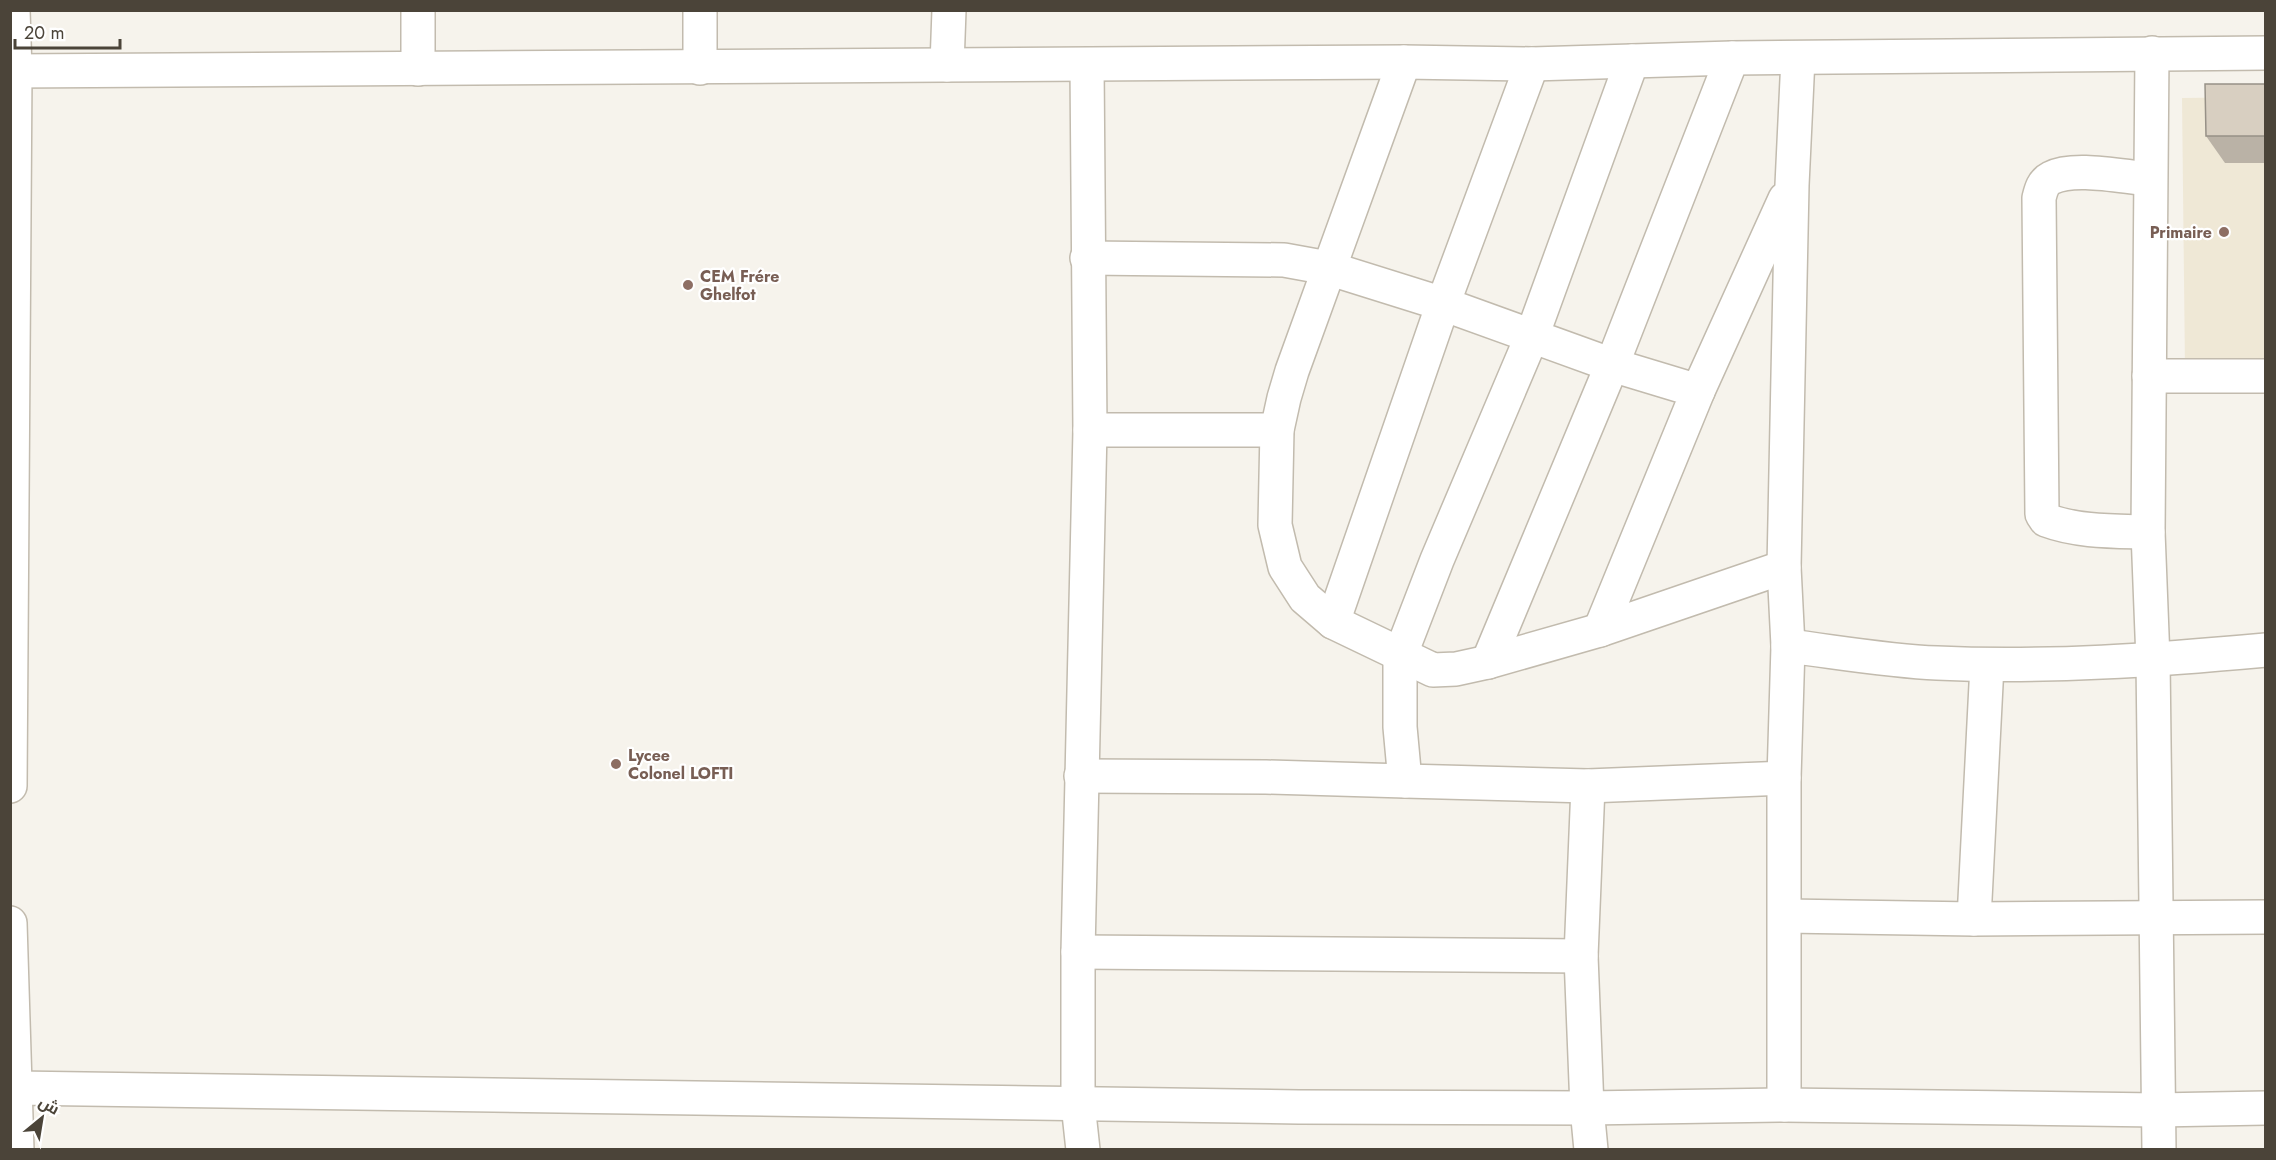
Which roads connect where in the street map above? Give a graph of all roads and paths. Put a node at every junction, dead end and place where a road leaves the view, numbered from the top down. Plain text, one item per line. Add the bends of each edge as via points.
1 (13, 10) edge
2 (418, 10) edge
3 (700, 10) edge
4 (949, 10) edge
5 (2152, 53) junction
6 (2265, 53) edge
7 (1732, 58) junction
8 (1798, 58) junction
9 (1632, 61) junction
10 (1404, 62) junction
11 (1532, 64) junction
12 (947, 65) junction
13 (1087, 65) junction
14 (700, 68) junction
15 (418, 69) junction
16 (13, 71) edge
17 (2150, 179) junction
18 (1792, 185) junction
19 (1087, 258) junction
20 (1328, 268) junction
21 (1443, 304) junction
22 (1532, 336) junction
23 (1612, 366) junction
24 (2149, 376) junction
25 (2265, 376) edge
26 (1698, 391) junction
27 (1090, 430) junction
28 (1277, 430) junction
29 (2148, 532) junction
30 (1785, 567) junction
31 (1333, 622) junction
32 (1600, 630) junction
33 (1788, 646) junction
34 (2265, 650) edge
35 (1400, 656) junction
36 (2153, 660) junction
37 (1488, 662) junction
38 (1987, 664) junction
39 (1081, 776) junction
40 (1784, 778) junction
41 (1406, 781) junction
42 (10, 786) edge
43 (1588, 786) junction
44 (1786, 916) junction
45 (2156, 917) junction
46 (2265, 917) edge
47 (1974, 919) junction
48 (10, 923) edge
49 (1078, 952) junction
50 (1581, 956) junction
51 (16, 1088) junction
52 (1078, 1104) junction
53 (1784, 1105) junction
54 (1587, 1108) junction
55 (2265, 1108) edge
56 (2157, 1110) junction
57 (17, 1149) edge
58 (1083, 1149) edge
59 (1592, 1149) edge
60 (2158, 1149) edge

1 - 16 street
2 - 15 street
3 - 14 street
4 - 12 street
5 - 6 street
5 - 8 street
5 - 17 street
7 - 8 street
7 - 9 street
7 - 23 street
8 - 18 street
9 - 11 street
9 - 22 street
10 - 11 street
10 - 13 street
10 - 20 street
11 - 21 street
12 - 13 street
12 - 14 street
13 - 19 street
14 - 15 street
15 - 16 street
16 - 42 street
17 - 24 street
17 - 29 street via 2066,174 2048,180 2039,198 2042,514 2060,526
18 - 26 street
18 - 30 street
19 - 20 street via 1284,260
19 - 27 street
20 - 21 street
20 - 28 street via 1286,389
21 - 22 street
21 - 31 street
22 - 23 street
22 - 35 street
23 - 26 street
23 - 37 street
24 - 25 street
24 - 29 street
26 - 32 street
27 - 28 street
27 - 39 street
28 - 31 street via 1275,525 1285,567 1305,598
29 - 36 street
30 - 32 street
30 - 33 street
31 - 35 street
32 - 37 street
33 - 38 street via 1935,663
33 - 40 street
34 - 36 street
35 - 37 street via 1433,670
35 - 41 street via 1400,727
36 - 38 street
36 - 45 street
38 - 47 street
39 - 41 street
39 - 49 street
40 - 43 street
40 - 44 street
41 - 43 street
43 - 50 street
44 - 47 street
44 - 53 street
45 - 46 street
45 - 47 street
45 - 56 street
48 - 51 street
49 - 50 street
49 - 52 street
50 - 54 street
51 - 52 street
51 - 57 street
52 - 54 street
52 - 58 street
53 - 54 street
53 - 56 street
54 - 59 street
55 - 56 street
56 - 60 street

